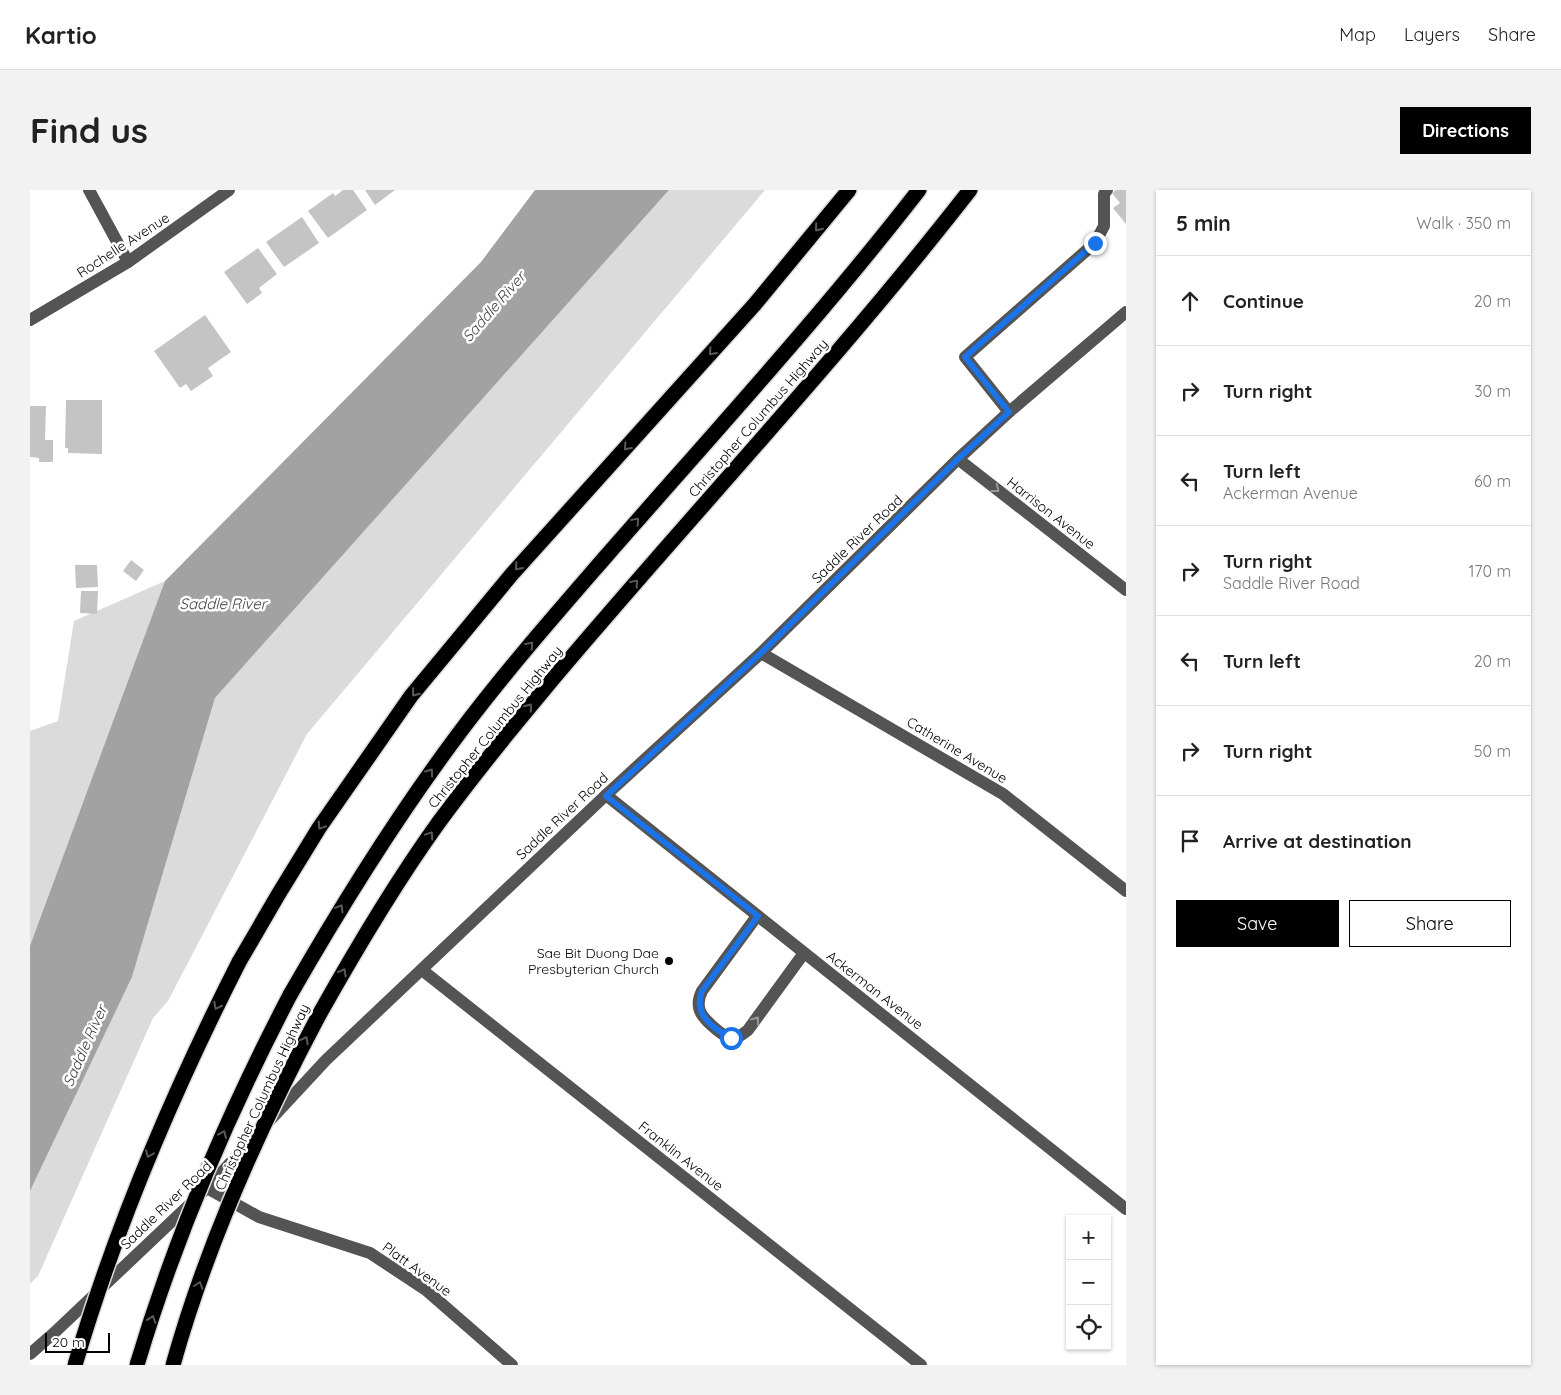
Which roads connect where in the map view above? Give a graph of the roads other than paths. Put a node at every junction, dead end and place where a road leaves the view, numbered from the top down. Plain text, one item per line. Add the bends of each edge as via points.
1 (89, 190) edge
2 (229, 190) edge
3 (848, 190) edge
4 (919, 190) edge
5 (970, 190) edge
6 (1107, 190) edge
7 (128, 262) junction
8 (1126, 312) edge
9 (30, 320) edge
10 (1009, 412) junction
11 (958, 459) junction
12 (1126, 590) edge
13 (761, 653) junction
14 (606, 796) junction
15 (1126, 891) edge
16 (758, 916) junction
17 (804, 953) junction
18 (422, 970) junction
19 (207, 1188) junction
20 (1126, 1208) edge
21 (30, 1354) edge
22 (76, 1365) edge
23 (137, 1365) edge
24 (173, 1365) edge
25 (512, 1365) edge
26 (921, 1365) edge

1 - 7 street
2 - 7 street, Rochelle Avenue
3 -> 22 highway, bridge via 755,304 512,574 412,696 319,828 239,962 168,1108 109,1258
23 -> 4 highway, Christopher Columbus Highway, bridge via 172,1260 232,1112 290,996 367,865 411,798 508,671 818,313
24 -> 5 highway, Christopher Columbus Highway, bridge via 202,1276 260,1133 319,1015 393,889 486,760 587,639 874,310
6 - 10 street via 1104,194 1104,226 1095,243 965,357
7 - 9 street, Rochelle Avenue
8 - 10 street, Saddle River Road
10 - 11 street, Saddle River Road
11 -> 12 street, Harrison Avenue
11 - 13 street, Saddle River Road
13 - 14 street, Saddle River Road
13 - 15 street, Catherine Avenue via 1003,794
14 - 16 street, Ackerman Avenue
14 - 18 street, Saddle River Road
16 - 17 street, Ackerman Avenue
16 -> 17 street via 698,1000 700,1011 721,1033 731,1038 748,1030
17 - 20 street, Ackerman Avenue
18 - 19 street, Saddle River Road via 326,1060
18 - 26 street, Franklin Avenue
19 - 21 street, Saddle River Road
19 - 25 street, Platt Avenue via 259,1217 370,1253 426,1290

